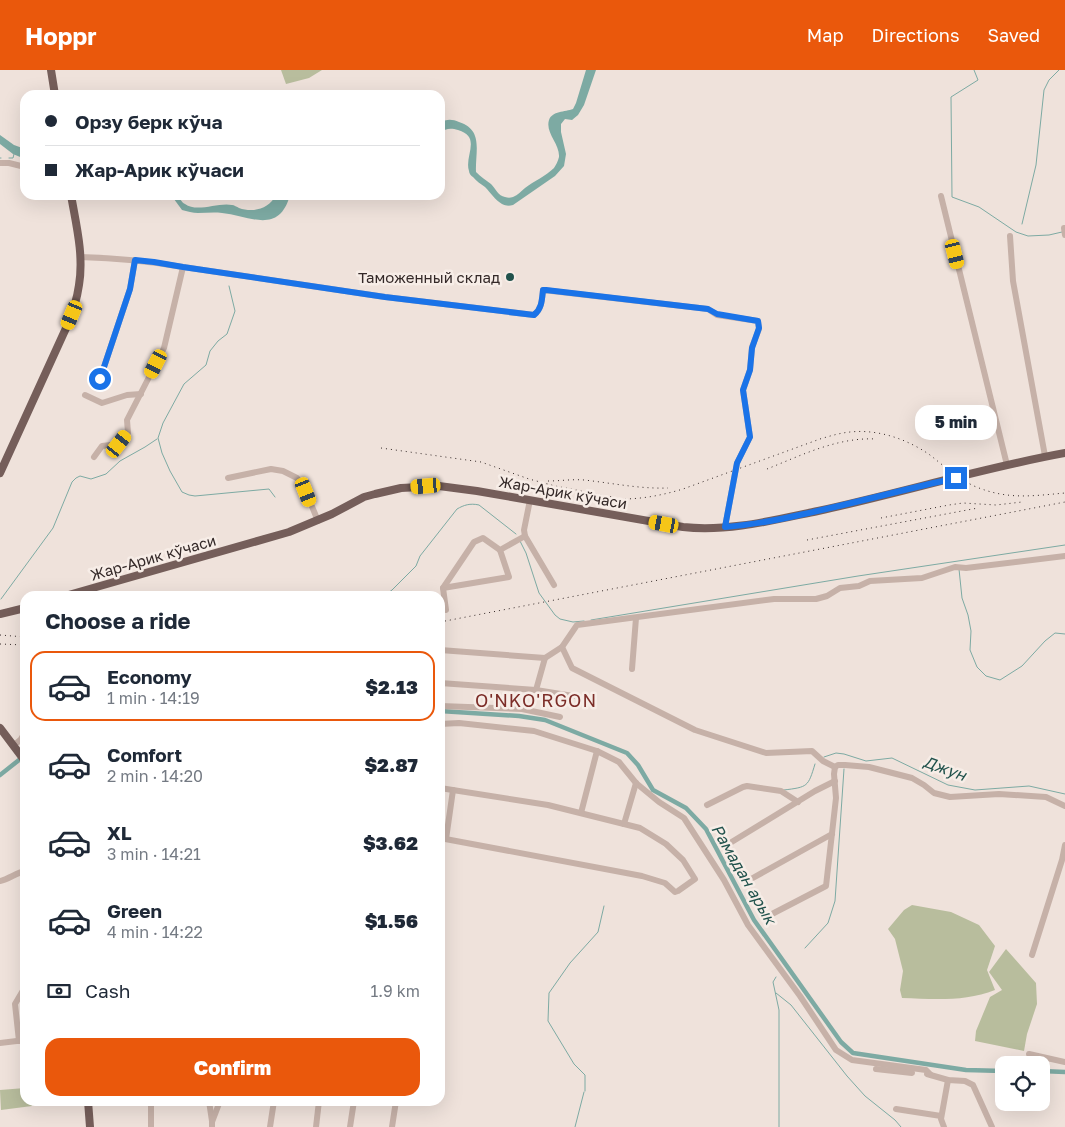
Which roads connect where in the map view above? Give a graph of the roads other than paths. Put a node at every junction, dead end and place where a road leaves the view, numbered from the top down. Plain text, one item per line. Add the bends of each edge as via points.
1 (51, 70) edge
2 (54, 90) edge
3 (0, 163) edge
4 (20, 166) edge
5 (941, 196) dead end
6 (72, 200) edge
7 (1010, 236) dead end
8 (80, 257) junction
9 (135, 260) junction
10 (183, 267) junction
11 (100, 379) dead end
12 (141, 394) junction
13 (86, 395) dead end
14 (1065, 453) edge
15 (1045, 456) junction
16 (94, 457) dead end
17 (1007, 465) junction
18 (1, 468) edge
19 (228, 478) dead end
20 (530, 500) junction
21 (318, 521) junction
22 (725, 527) junction
23 (526, 536) junction
24 (500, 550) junction
25 (1065, 556) edge
26 (554, 585) dead end
27 (442, 588) junction
28 (83, 591) edge
29 (443, 591) edge
30 (445, 604) edge
31 (20, 609) edge
32 (446, 610) dead end
33 (0, 614) edge
34 (636, 618) junction
35 (562, 647) junction
36 (445, 650) edge
37 (545, 658) junction
38 (632, 669) dead end
39 (445, 683) edge
40 (536, 690) junction
41 (573, 696) dead end
42 (445, 706) edge
43 (560, 717) dead end
44 (445, 724) edge
45 (0, 728) edge
46 (20, 741) edge
47 (15, 749) junction
48 (597, 751) junction
49 (20, 755) edge
50 (835, 767) junction
51 (835, 781) junction
52 (636, 783) junction
53 (445, 789) edge
54 (453, 790) junction
55 (798, 802) junction
56 (707, 805) dead end
57 (1065, 806) edge
58 (581, 813) junction
59 (624, 824) junction
60 (445, 829) edge
61 (832, 834) junction
62 (445, 839) edge
63 (730, 843) dead end
64 (1065, 845) edge
65 (20, 873) edge
66 (751, 879) dead end
67 (0, 881) edge
68 (772, 914) dead end
69 (1032, 954) dead end
70 (20, 996) edge
71 (20, 1030) edge
72 (20, 1041) edge
73 (0, 1043) edge
74 (1029, 1054) dead end
75 (1065, 1062) edge
76 (876, 1069) dead end
77 (930, 1075) junction
78 (948, 1080) junction
79 (88, 1106) edge
80 (151, 1106) edge
81 (210, 1106) edge
82 (218, 1106) edge
83 (273, 1106) edge
84 (318, 1106) edge
85 (353, 1106) edge
86 (395, 1106) edge
87 (896, 1109) dead end
88 (941, 1116) junction
89 (212, 1125) edge
90 (90, 1127) edge
91 (151, 1127) edge
92 (270, 1127) edge
93 (316, 1127) edge
94 (350, 1127) edge
95 (392, 1127) edge
96 (944, 1127) edge
97 (992, 1127) edge

1 - 2 main road
3 - 4 street
5 - 17 street
6 - 8 main road
7 - 15 street via 1013,281
8 - 9 street
8 - 18 main road via 80,285 74,309
9 - 10 street
9 - 11 street via 130,289
10 - 12 street via 164,348
10 - 22 street via 375,296 534,315 538,312 543,290 708,309 717,314 758,321 750,370 743,390 750,437 737,463
12 - 13 street via 102,403
12 - 16 street via 127,420 128,433 119,444 102,446
14 - 15 main road, Жар-Арик кўчаси
15 - 17 main road, Жар-Арик кўчаси
17 - 22 main road, Жар-Арик кўчаси via 841,506
19 - 21 street via 270,469 283,471 297,478
20 - 21 main road, Жар-Арик кўчаси via 439,486 401,488 364,497
20 - 22 main road, Жар-Арик кўчаси via 683,527
20 - 23 street via 524,530
21 - 28 main road, Жар-Арик кўчаси
23 - 24 street
23 - 26 street
24 - 27 street via 483,538 474,542
24 - 27 street via 509,577
25 - 34 street via 959,567 922,578 870,581 840,588 816,599 774,599
27 - 29 street
30 - 32 street
31 - 33 main road
34 - 35 street via 576,625
34 - 38 street
35 - 37 street
35 - 50 street via 572,668 695,730 766,753 812,751
36 - 37 street
37 - 40 street
39 - 40 street
40 - 41 street
42 - 43 street via 522,709
44 - 48 street via 534,731
45 - 47 main road
46 - 47 street
47 - 49 main road
48 - 52 street via 619,762
48 - 58 street
50 - 51 street
50 - 57 street via 869,766 912,778 934,794 950,797 1030,795 1046,797
51 - 55 street
51 - 61 street
52 - 59 street
52 - 77 street via 684,818 724,880 748,925 836,1050 852,1060 926,1070
53 - 54 street
54 - 58 street
54 - 60 street
55 - 56 street via 781,791 747,786
55 - 63 street
58 - 59 street
59 - 62 street via 640,828 666,844 683,860 694,880 675,892 665,883 642,876
61 - 66 street
61 - 68 street via 826,886
64 - 69 street
65 - 67 street
70 - 71 street via 15,1004
72 - 73 street
74 - 75 street
76 - 77 street
77 - 78 street
78 - 88 street
78 - 97 street via 966,1080 973,1086
79 - 90 main road
80 - 91 street
81 - 89 street
82 - 89 street
83 - 92 street
84 - 93 street
85 - 94 street
86 - 95 street
87 - 88 street
88 - 96 street

